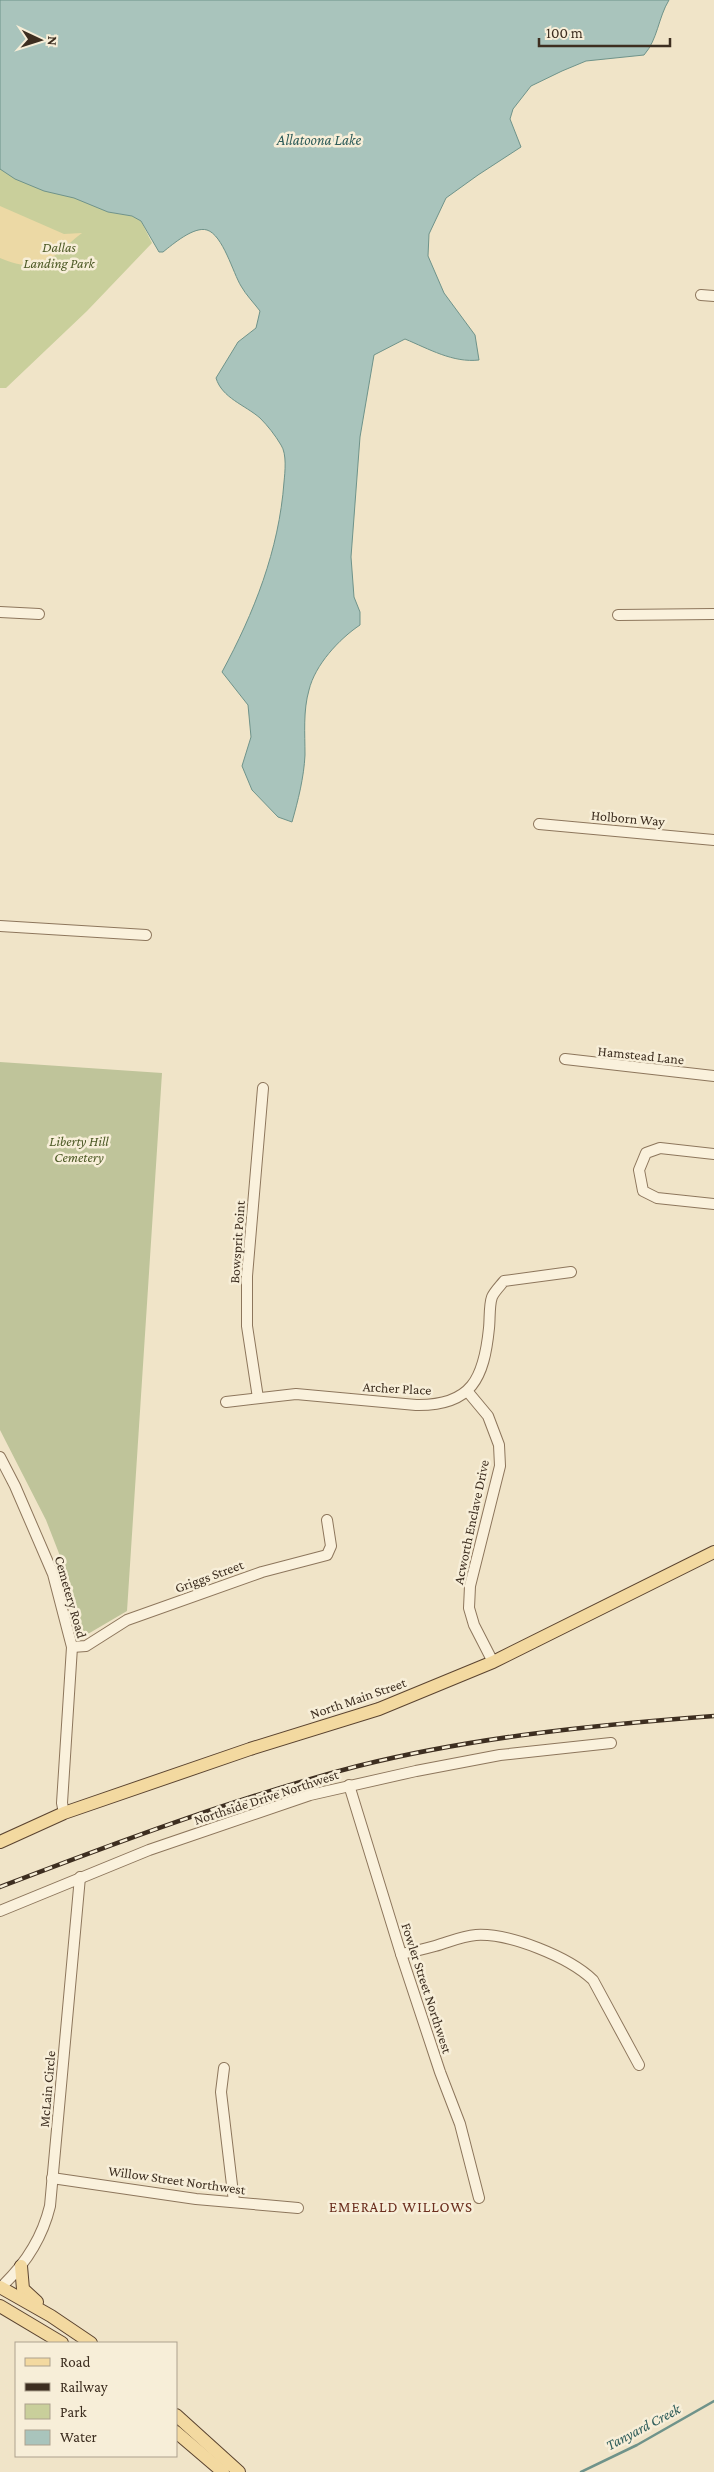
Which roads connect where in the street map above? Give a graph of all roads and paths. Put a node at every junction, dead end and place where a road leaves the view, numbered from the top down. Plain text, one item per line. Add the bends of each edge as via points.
1 (701, 295) dead end
2 (714, 296) edge
3 (0, 612) edge
4 (39, 614) dead end
5 (714, 614) edge
6 (618, 615) dead end
7 (539, 824) dead end
8 (714, 840) edge
9 (0, 926) edge
10 (146, 935) dead end
11 (565, 1060) dead end
12 (714, 1076) edge
13 (263, 1088) dead end
14 (714, 1154) edge
15 (714, 1204) edge
16 (570, 1272) dead end
17 (468, 1392) junction
18 (258, 1398) junction
19 (226, 1402) dead end
20 (0, 1458) edge
21 (327, 1520) dead end
22 (714, 1552) edge
23 (72, 1647) junction
24 (493, 1662) junction
25 (611, 1744) dead end
26 (349, 1785) junction
27 (64, 1813) junction
28 (0, 1842) edge
29 (80, 1877) junction
30 (0, 1911) edge
31 (401, 1954) junction
32 (639, 2065) dead end
33 (224, 2068) dead end
34 (52, 2178) junction
35 (479, 2198) dead end
36 (234, 2202) junction
37 (298, 2208) dead end
38 (21, 2266) junction
39 (0, 2288) edge
40 (0, 2306) edge
41 (52, 2316) junction
42 (60, 2342) edge
43 (90, 2342) edge
44 (178, 2417) edge
45 (178, 2434) edge
46 (222, 2472) edge
47 (239, 2472) edge

1 - 2 street
3 - 4 street
5 - 6 street
7 - 8 street, Holborn Way
9 - 10 street
11 - 12 street, Hamstead Lane
13 - 18 street, Bowsprit Point via 247,1276 247,1326
14 - 15 street via 660,1148 646,1153 639,1170 643,1191 657,1198
16 - 17 street via 504,1281 492,1297 487,1355
17 - 18 street, Archer Place via 431,1406 296,1394
17 - 24 street, Acworth Enclave Drive via 488,1416 499,1445 500,1466 470,1586 469,1608
18 - 19 street, Archer Place
20 - 23 street, Cemetery Road via 53,1574
21 - 23 street, Griggs Street via 328,1554 262,1572 127,1620 86,1646
22 - 24 main road, North Main Street
23 - 27 street, Cemetery Road
24 - 27 main road, North Main Street via 379,1710 250,1749
25 - 26 street, Northside Drive Northwest via 500,1755
26 - 29 street, Northside Drive Northwest via 260,1811
26 - 31 street, Fowler Street Northwest
27 - 28 main road, North Main Street
29 - 30 street, Northside Drive Northwest
29 - 34 street, McLain Circle
31 - 32 street via 466,1936 485,1935 562,1959 594,1980
31 - 35 street, Fowler Street Northwest via 460,2124
33 - 36 street via 221,2092
34 - 36 street, Willow Street Northwest
34 - 38 street, McLain Circle via 45,2224 39,2240
36 - 37 street, Willow Street Northwest
38 - 39 street, McLain Circle
38 - 41 main road via 23,2289
39 - 41 main road
40 - 42 main road
41 - 43 main road
44 - 47 main road
45 - 46 main road

